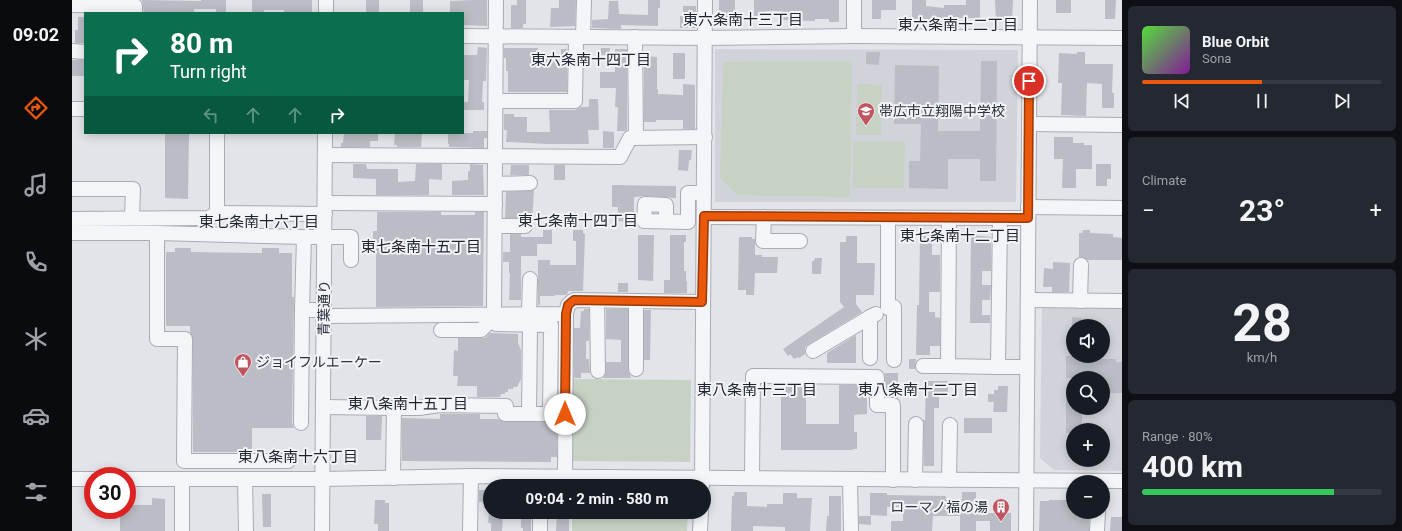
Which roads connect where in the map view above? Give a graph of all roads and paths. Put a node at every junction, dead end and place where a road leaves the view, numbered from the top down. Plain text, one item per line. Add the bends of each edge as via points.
1 (326, 0) edge
2 (496, 0) edge
3 (584, 0) edge
4 (706, 0) edge
5 (854, 0) edge
6 (1030, 0) edge
7 (72, 5) edge
8 (135, 12) edge
9 (326, 12) edge
10 (464, 36) edge
11 (496, 36) junction
12 (854, 36) junction
13 (580, 37) junction
14 (635, 37) junction
15 (705, 38) junction
16 (1030, 38) junction
17 (1122, 38) edge
18 (72, 51) edge
19 (84, 52) edge
20 (496, 101) junction
21 (72, 109) edge
22 (84, 109) edge
23 (1029, 124) junction
24 (1122, 125) edge
25 (217, 134) edge
26 (325, 134) edge
27 (705, 137) junction
28 (636, 138) junction
29 (325, 155) junction
30 (496, 156) junction
31 (530, 183) dead end
32 (495, 184) junction
33 (72, 189) edge
34 (704, 193) junction
35 (495, 204) junction
36 (1122, 208) edge
37 (325, 209) junction
38 (1028, 212) junction
39 (217, 213) junction
40 (704, 216) junction
41 (764, 217) junction
42 (132, 218) junction
43 (888, 218) junction
44 (949, 218) junction
45 (1000, 218) junction
46 (72, 219) edge
47 (666, 221) dead end
48 (495, 226) junction
49 (525, 226) dead end
50 (72, 233) edge
51 (157, 233) junction
52 (304, 237) junction
53 (325, 238) junction
54 (800, 241) dead end
55 (351, 260) dead end
56 (1081, 265) dead end
57 (530, 279) dead end
58 (1028, 300) junction
59 (597, 301) junction
60 (636, 301) junction
61 (1080, 301) junction
62 (1122, 301) edge
63 (702, 302) junction
64 (888, 308) junction
65 (302, 310) junction
66 (324, 313) junction
67 (566, 314) junction
68 (870, 317) junction
69 (490, 318) junction
70 (530, 319) junction
71 (441, 330) dead end
72 (813, 351) dead end
73 (870, 358) dead end
74 (894, 360) dead end
75 (923, 366) dead end
76 (948, 366) junction
77 (998, 367) junction
78 (1027, 367) junction
79 (636, 369) dead end
80 (598, 371) dead end
81 (323, 407) junction
82 (394, 408) junction
83 (529, 414) junction
84 (550, 414) junction
85 (565, 414) junction
86 (301, 423) dead end
87 (916, 424) dead end
88 (950, 425) dead end
89 (288, 461) dead end
90 (471, 476) junction
91 (565, 477) junction
92 (393, 478) junction
93 (752, 478) junction
94 (72, 479) edge
95 (84, 479) edge
96 (136, 479) edge
97 (182, 479) junction
98 (245, 479) junction
99 (322, 479) junction
100 (512, 479) edge
101 (552, 479) edge
102 (620, 479) edge
103 (702, 479) edge
104 (850, 479) junction
105 (892, 480) junction
106 (915, 480) junction
107 (949, 480) junction
108 (1026, 480) junction
109 (711, 481) edge
110 (1066, 481) edge
111 (1110, 481) edge
112 (1122, 481) edge
113 (540, 519) edge
114 (701, 519) edge
115 (1098, 519) edge
116 (182, 531) edge
117 (246, 531) edge
118 (322, 531) edge
119 (470, 531) edge
120 (540, 531) edge
121 (700, 531) edge
122 (851, 531) edge
123 (1026, 531) edge
124 (1098, 531) edge

1 - 9 street
2 - 11 street
3 - 13 street
4 - 15 street
5 - 12 street
6 - 16 street
7 - 8 street via 135,6
10 - 11 street
11 - 13 street
11 - 20 street
12 - 15 street
12 - 16 street
13 - 14 street
13 - 20 street via 575,101
14 - 15 street
14 - 28 street
15 - 27 street
16 - 17 street
16 - 23 street
18 - 19 street
20 - 30 street
21 - 22 street
23 - 24 street
23 - 38 street
25 - 39 street
26 - 29 street, 青葉通り
27 - 28 street
27 - 34 street
28 - 30 street via 630,138 620,157
29 - 30 street
29 - 37 street, 青葉通り
30 - 32 street
31 - 32 street
32 - 35 street
33 - 42 street via 133,189
34 - 40 street
34 - 47 street via 688,193 688,222
35 - 37 street
35 - 48 street
36 - 38 street
37 - 39 street
37 - 53 street, 青葉通り
38 - 45 street
38 - 58 street
39 - 42 street via 209,218
40 - 41 street
40 - 63 street
41 - 43 street
41 - 54 street via 764,241
42 - 46 street
43 - 44 street
43 - 64 street
44 - 45 street
44 - 76 street
45 - 77 street
48 - 49 street
48 - 69 street
50 - 51 street
51 - 52 street
51 - 89 street via 157,340 185,340 184,461
52 - 53 street
52 - 65 street
53 - 55 street via 351,237
53 - 66 street, 青葉通り
56 - 61 street
57 - 70 street
58 - 61 street
58 - 78 street
59 - 60 street
59 - 67 street via 574,300 568,305
59 - 80 street
60 - 63 street
60 - 79 street
61 - 62 street
63 - 103 street
64 - 68 street
64 - 74 street via 894,307
65 - 66 street
65 - 86 street
66 - 69 street
66 - 81 street, 青葉通り
67 - 70 street
67 - 85 street
68 - 72 street
68 - 73 street
69 - 70 street
69 - 71 street via 481,330
70 - 83 street
70 - 84 street via 551,325
75 - 76 street
76 - 77 street
77 - 78 street
78 - 108 street
81 - 82 street
81 - 99 street, 青葉通り
82 - 83 street via 439,405 506,406 505,414
82 - 92 street
83 - 84 street
84 - 85 street
85 - 91 street
87 - 106 street
88 - 107 street
90 - 92 street
90 - 100 street
90 - 119 street
91 - 101 street
91 - 102 street
92 - 99 street
93 - 104 street
93 - 105 street via 753,376 877,377 877,405 893,405
93 - 109 street
94 - 95 street
96 - 97 street
97 - 98 street
97 - 116 street
98 - 99 street
98 - 117 street
99 - 118 street, 青葉通り
104 - 105 street
104 - 122 street
105 - 106 street
106 - 107 street
107 - 108 street
108 - 110 street
108 - 123 street
111 - 112 street
113 - 120 street
114 - 121 street
115 - 124 street

